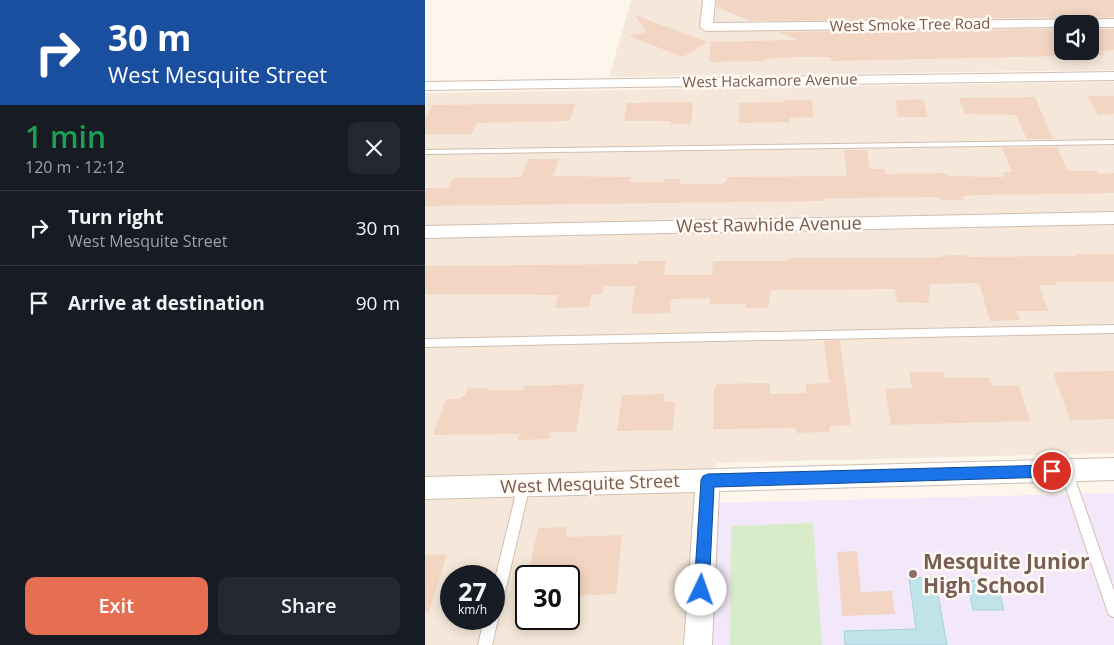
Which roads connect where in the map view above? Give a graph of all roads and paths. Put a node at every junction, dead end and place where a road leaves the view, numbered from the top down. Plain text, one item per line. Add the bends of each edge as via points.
1 (709, 0) edge
2 (1114, 23) edge
3 (1114, 76) edge
4 (425, 86) edge
5 (1114, 142) edge
6 (425, 152) edge
7 (1114, 218) edge
8 (425, 232) edge
9 (1114, 329) edge
10 (425, 343) edge
11 (1114, 469) edge
12 (1066, 470) junction
13 (708, 480) junction
14 (524, 485) junction
15 (425, 488) edge
16 (505, 565) edge
17 (1114, 610) edge
18 (488, 630) edge
19 (485, 645) edge
20 (698, 645) edge

1 - 2 street, West Smoke Tree Road via 706,27
3 - 4 street, West Hackamore Avenue
5 - 6 lane
7 - 8 street, West Rawhide Avenue
9 - 10 lane
11 - 12 street, West Mesquite Street
12 - 13 street, West Mesquite Street
12 - 17 lane
13 - 14 street, West Mesquite Street
13 - 20 street
14 - 15 street, West Mesquite Street
14 - 16 lane
18 - 19 lane

